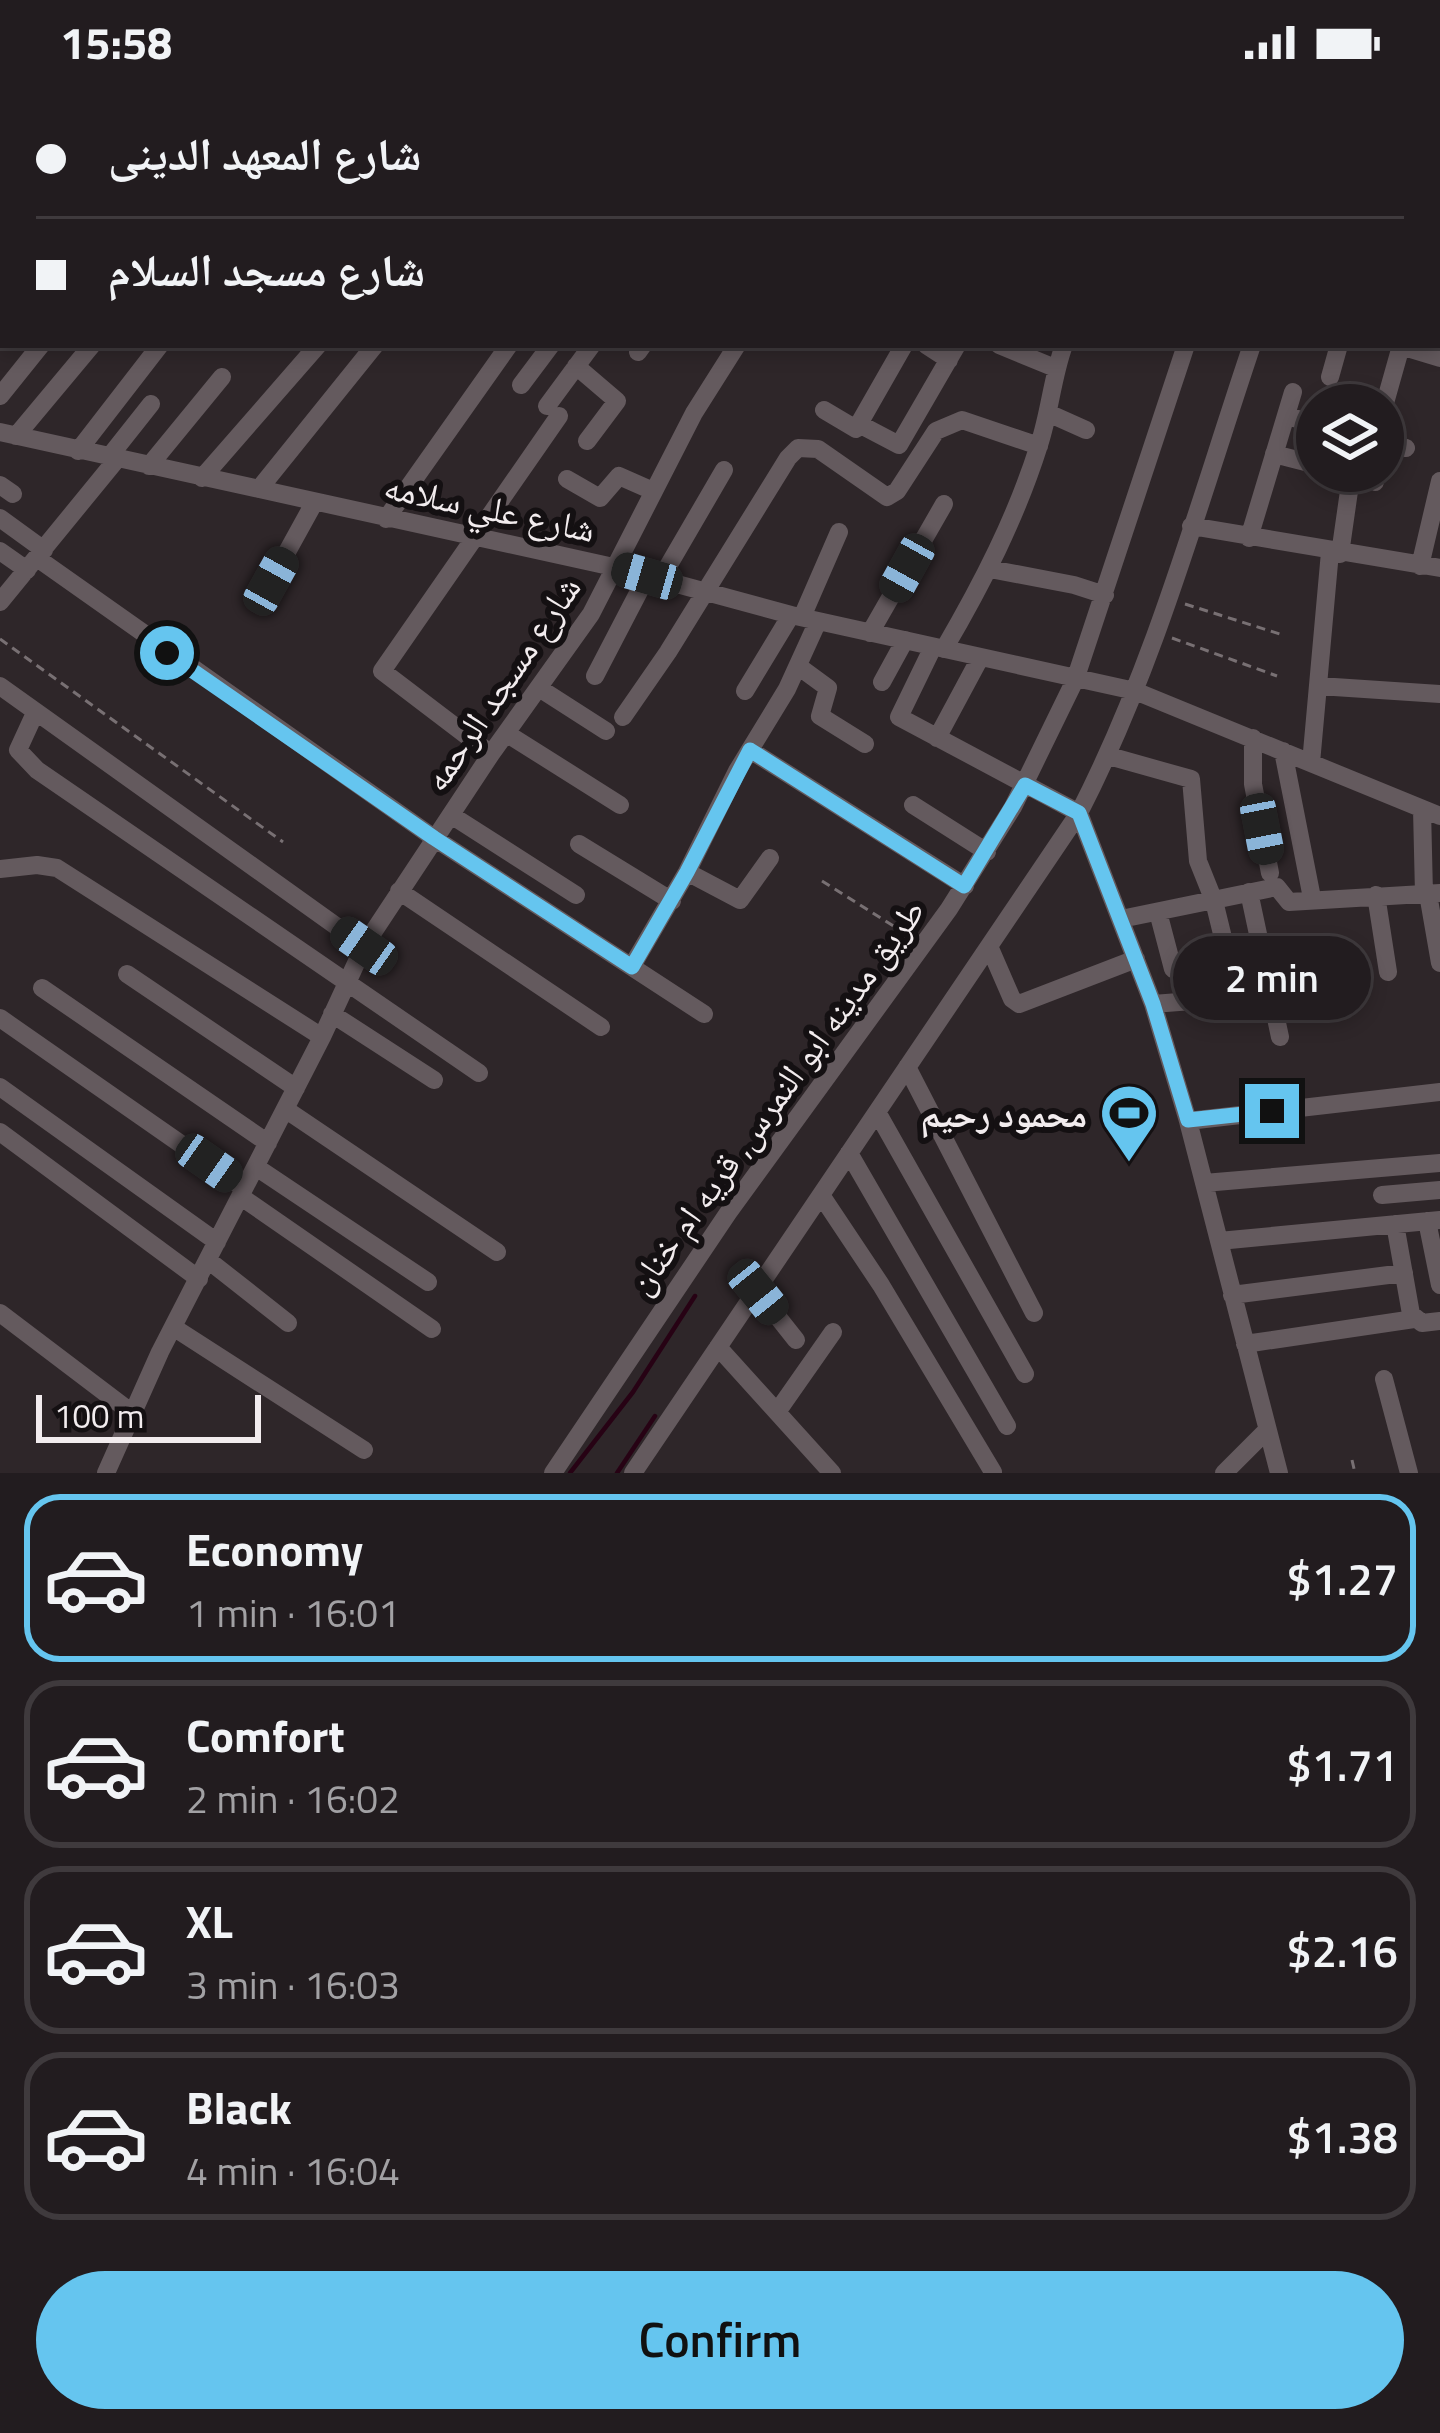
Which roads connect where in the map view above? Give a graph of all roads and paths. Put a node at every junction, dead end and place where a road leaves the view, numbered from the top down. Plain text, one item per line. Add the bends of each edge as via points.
1 (39, 348) edge
2 (89, 348) edge
3 (158, 348) edge
4 (315, 348) edge
5 (373, 348) edge
6 (506, 348) edge
7 (549, 348) edge
8 (590, 348) edge
9 (735, 348) edge
10 (902, 348) edge
11 (1006, 348) edge
12 (1063, 348) edge
13 (1185, 348) edge
14 (1251, 348) edge
15 (1338, 348) edge
16 (1398, 348) edge
17 (1406, 348) edge
18 (953, 352) edge
19 (1440, 358) edge
20 (576, 366) junction
21 (1055, 368) junction
22 (222, 377) dead end
23 (1330, 377) dead end
24 (1390, 384) edge
25 (521, 385) dead end
26 (1293, 392) dead end
27 (0, 396) edge
28 (151, 404) dead end
29 (824, 410) dead end
30 (1048, 413) junction
31 (1286, 416) junction
32 (1296, 419) edge
33 (859, 424) junction
34 (1086, 430) dead end
35 (8, 434) edge
36 (587, 441) dead end
37 (1039, 446) junction
38 (78, 451) junction
39 (1274, 454) junction
40 (113, 458) junction
41 (1296, 460) edge
42 (149, 466) junction
43 (724, 470) dead end
44 (202, 478) junction
45 (567, 479) dead end
46 (1440, 481) edge
47 (259, 489) junction
48 (653, 491) junction
49 (1348, 492) edge
50 (314, 503) junction
51 (944, 504) dead end
52 (0, 518) edge
53 (386, 519) junction
54 (1191, 526) junction
55 (839, 532) dead end
56 (1249, 538) junction
57 (474, 539) junction
58 (0, 551) edge
59 (1335, 553) junction
60 (36, 559) junction
61 (1430, 567) edge
62 (618, 568) junction
63 (990, 568) junction
64 (654, 578) junction
65 (271, 581) dead end
66 (705, 592) junction
67 (1105, 595) junction
68 (1166, 598) junction
69 (1, 599) edge
70 (804, 617) junction
71 (1155, 631) junction
72 (870, 633) junction
73 (1283, 635) dead end
74 (0, 639) edge
75 (905, 640) junction
76 (938, 648) junction
77 (980, 658) junction
78 (798, 667) junction
79 (595, 676) dead end
80 (1277, 676) dead end
81 (1075, 680) junction
82 (882, 682) dead end
83 (0, 686) edge
84 (1319, 686) junction
85 (539, 688) junction
86 (745, 691) dead end
87 (1135, 691) junction
88 (1440, 694) edge
89 (34, 713) junction
90 (623, 717) dead end
91 (606, 731) dead end
92 (506, 734) junction
93 (937, 738) junction
94 (1252, 738) junction
95 (865, 744) dead end
96 (750, 750) junction
97 (1283, 751) junction
98 (491, 754) junction
99 (1108, 756) junction
100 (1312, 763) junction
101 (1025, 785) junction
102 (620, 805) dead end
103 (913, 805) dead end
104 (1431, 812) edge
105 (1079, 813) junction
106 (451, 815) junction
107 (434, 838) junction
108 (283, 842) dead end
109 (579, 844) dead end
110 (987, 852) junction
111 (770, 858) dead end
112 (0, 869) edge
113 (687, 872) junction
114 (1270, 873) dead end
115 (822, 880) dead end
116 (964, 886) junction
117 (399, 891) junction
118 (1250, 892) junction
119 (1431, 894) edge
120 (576, 895) dead end
121 (1376, 896) junction
122 (1312, 898) junction
123 (1214, 901) junction
124 (671, 902) junction
125 (1158, 912) junction
126 (1121, 919) junction
127 (1437, 922) edge
128 (922, 945) junction
129 (364, 946) junction
130 (989, 946) junction
131 (1136, 959) junction
132 (1440, 963) edge
133 (632, 967) junction
134 (1173, 969) dead end
135 (1388, 972) dead end
136 (127, 974) dead end
137 (346, 983) junction
138 (42, 988) dead end
139 (1153, 1004) junction
140 (704, 1013) dead end
141 (332, 1014) junction
142 (0, 1018) edge
143 (601, 1027) dead end
144 (322, 1037) junction
145 (1280, 1037) dead end
146 (907, 1067) junction
147 (479, 1073) dead end
148 (434, 1080) dead end
149 (0, 1087) edge
150 (296, 1088) junction
151 (1440, 1092) edge
152 (285, 1109) junction
153 (877, 1112) junction
154 (1188, 1120) junction
155 (0, 1132) edge
156 (268, 1143) junction
157 (849, 1153) junction
158 (1440, 1163) edge
159 (256, 1167) junction
160 (1204, 1183) junction
161 (1440, 1190) edge
162 (242, 1192) junction
163 (821, 1195) junction
164 (1382, 1195) dead end
165 (1433, 1220) edge
166 (1395, 1224) junction
167 (1219, 1240) junction
168 (212, 1251) junction
169 (497, 1252) dead end
170 (1404, 1273) junction
171 (199, 1279) junction
172 (428, 1282) dead end
173 (1440, 1283) edge
174 (758, 1292) junction
175 (1232, 1295) junction
176 (0, 1313) edge
177 (1034, 1313) dead end
178 (1414, 1319) junction
179 (1440, 1322) edge
180 (288, 1323) dead end
181 (173, 1327) junction
182 (432, 1329) dead end
183 (833, 1332) dead end
184 (796, 1340) dead end
185 (1245, 1344) junction
186 (718, 1347) junction
187 (1025, 1374) dead end
188 (1384, 1379) dead end
189 (777, 1412) junction
190 (132, 1413) junction
191 (1007, 1426) dead end
192 (1267, 1430) junction
193 (364, 1450) dead end
194 (1352, 1460) dead end
195 (993, 1472) edge
196 (106, 1473) edge
197 (553, 1473) edge
198 (633, 1473) edge
199 (832, 1473) edge
200 (1224, 1473) edge
201 (1279, 1473) edge
202 (1354, 1473) edge
203 (1409, 1473) edge

1 - 27 street
2 - 35 street
3 - 38 street
4 - 44 street
5 - 47 street
6 - 53 street
7 - 25 street
8 - 20 street
9 - 48 street, شارع مسجد الرحمه
10 - 33 street
11 - 21 street
12 - 21 street
13 - 67 street, طريق مدينه ابو النمرس, قريه ام خنان
14 - 54 street
15 - 23 street
16 - 24 street
17 - 19 street
18 - 33 street via 898,445
20 - 36 street via 616,401
20 - 57 street
21 - 30 street
22 - 42 street
26 - 31 street
28 - 40 street
29 - 33 street via 853,430
30 - 34 street
30 - 37 street
31 - 32 street
31 - 39 street
35 - 38 street, شارع علي سلامه
37 - 63 street
37 - 66 street via 962,420 936,431 887,497 818,449 798,448
38 - 40 street, شارع علي سلامه
39 - 41 street
39 - 56 street
40 - 42 street, شارع علي سلامه
40 - 60 street
42 - 44 street, شارع علي سلامه
43 - 64 street
44 - 47 street, شارع علي سلامه
45 - 48 street via 601,498 619,476
46 - 61 street
47 - 50 street, شارع علي سلامه
48 - 62 street, شارع مسجد الرحمه
49 - 59 street
50 - 53 street, شارع علي سلامه
50 - 65 street
51 - 72 street
52 - 60 street
53 - 57 street, شارع علي سلامه
54 - 56 street
54 - 68 street
55 - 70 street
56 - 59 street
57 - 62 street, شارع علي سلامه
57 - 98 street via 382,670
58 - 60 street
59 - 61 street
59 - 84 street
60 - 69 street
60 - 107 street
62 - 64 street, شارع علي سلامه
62 - 85 street, شارع مسجد الرحمه
63 - 67 street
63 - 76 street
64 - 66 street, شارع علي سلامه
64 - 79 street
66 - 70 street, شارع علي سلامه
66 - 90 street
67 - 81 street, طريق مدينه ابو النمرس, قريه ام خنان
68 - 71 street
68 - 73 path
70 - 72 street, شارع علي سلامه
70 - 78 street
70 - 86 street
71 - 80 path
71 - 87 street
72 - 75 street, شارع علي سلامه
74 - 108 path
75 - 76 street, شارع علي سلامه
75 - 82 street
76 - 77 street, شارع علي سلامه
76 - 93 street via 899,713
77 - 81 street, شارع علي سلامه
77 - 93 street
78 - 95 street via 828,688 820,716
78 - 96 street
81 - 87 street, شارع علي سلامه
81 - 101 street, طريق مدينه ابو النمرس, قريه ام خنان
83 - 89 street
84 - 88 street
84 - 100 street
85 - 91 street
85 - 92 street, شارع مسجد الرحمه
87 - 94 street, شارع علي سلامه
87 - 99 street
89 - 129 street
89 - 137 street via 18,750 37,770
92 - 98 street, شارع مسجد الرحمه
92 - 102 street
93 - 101 street
94 - 97 street, شارع علي سلامه
94 - 114 street
96 - 113 street
96 - 116 street
97 - 100 street, شارع علي سلامه
97 - 122 street
98 - 106 street, شارع مسجد الرحمه
99 - 105 street
99 - 123 street via 1191,779 1198,861
100 - 104 street, شارع علي سلامه
101 - 105 street
101 - 110 street, طريق مدينه ابو النمرس, قريه ام خنان
103 - 110 street
104 - 119 street
105 - 126 street
105 - 130 street
106 - 107 street, شارع مسجد الرحمه
106 - 120 street
107 - 117 street, شارع مسجد الرحمه
107 - 133 street
109 - 124 street
110 - 116 street, طريق مدينه ابو النمرس, قريه ام خنان
111 - 113 street via 740,900
112 - 144 street via 57,868
113 - 124 street
115 - 128 path
116 - 128 street, طريق مدينه ابو النمرس, قريه ام خنان
117 - 129 street, شارع مسجد الرحمه
117 - 143 street
118 - 122 street via 1279,887 1287,902
118 - 123 street
118 - 145 street
119 - 121 street
119 - 127 street
121 - 122 street
121 - 135 street
123 - 125 street
123 - 139 street via 1236,996
124 - 133 street
125 - 126 street
125 - 134 street
126 - 131 street
127 - 132 street
128 - 197 street, طريق مدينه ابو النمرس, قريه ام خنان
129 - 137 street, شارع مسجد الرحمه
130 - 131 street via 1019,1004
130 - 146 street
131 - 139 street
133 - 140 street
136 - 150 street
137 - 141 street, شارع مسجد الرحمه
137 - 147 street
138 - 156 street
139 - 154 street
141 - 144 street, شارع مسجد الرحمه
141 - 148 street
142 - 162 street
144 - 150 street, شارع مسجد الرحمه
146 - 153 street
146 - 177 street
149 - 168 street
150 - 152 street, شارع مسجد الرحمه
151 - 154 street
152 - 156 street, شارع مسجد الرحمه
152 - 169 street
153 - 157 street
153 - 187 street
154 - 160 street
155 - 171 street
156 - 159 street, شارع مسجد الرحمه
157 - 163 street
157 - 191 street
158 - 160 street
159 - 162 street, شارع مسجد الرحمه
159 - 172 street
160 - 167 street
161 - 164 street
162 - 168 street, شارع مسجد الرحمه
162 - 182 street
163 - 174 street
163 - 195 street
165 - 166 street
165 - 173 street
166 - 167 street
166 - 170 street
167 - 175 street
168 - 171 street, شارع مسجد الرحمه
168 - 180 street
170 - 175 street
170 - 178 street
171 - 181 street, شارع مسجد الرحمه
174 - 184 street
174 - 186 street
175 - 185 street
176 - 190 street
178 - 179 street
178 - 185 street
181 - 190 street, شارع مسجد الرحمه
181 - 193 street
183 - 189 street
185 - 192 street
186 - 189 street
186 - 198 street
188 - 203 street
189 - 199 street
190 - 196 street, شارع مسجد الرحمه
192 - 200 street
192 - 201 street
194 - 202 path

